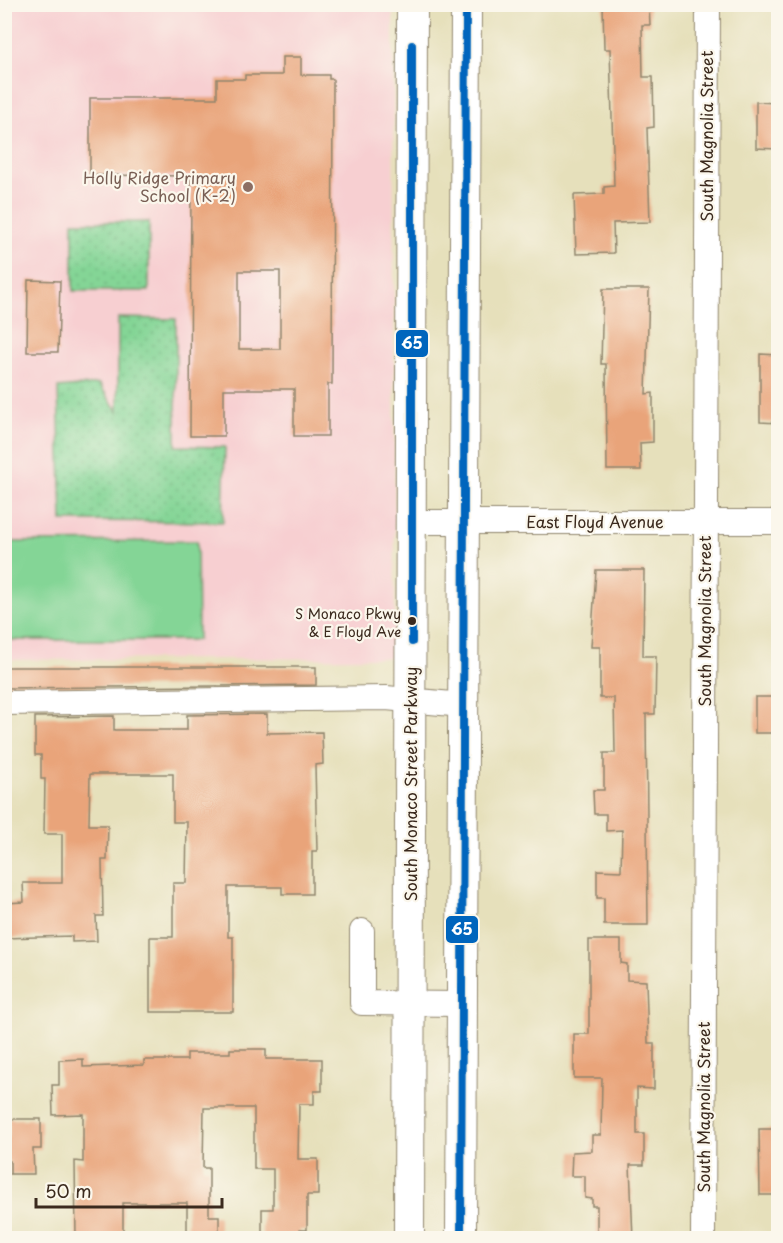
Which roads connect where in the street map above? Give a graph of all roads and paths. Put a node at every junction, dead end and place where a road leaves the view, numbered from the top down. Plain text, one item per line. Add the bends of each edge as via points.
1 (412, 4) edge
2 (466, 4) edge
3 (708, 4) edge
4 (411, 522) junction
5 (466, 522) junction
6 (705, 522) junction
7 (778, 522) edge
8 (412, 700) junction
9 (4, 703) edge
10 (463, 705) junction
11 (362, 931) dead end
12 (409, 1004) junction
13 (461, 1004) junction
14 (409, 1239) edge
15 (461, 1239) edge
16 (703, 1239) edge

1 - 4 main road, South Monaco Street Parkway
2 - 5 main road
3 - 6 street, South Magnolia Street
4 - 5 street, East Floyd Avenue
4 - 8 main road, South Monaco Street Parkway
5 - 6 street, East Floyd Avenue
5 - 10 main road
6 - 7 street, East Floyd Avenue
6 - 16 street, South Magnolia Street
8 - 9 street
8 - 10 street
8 - 12 main road, South Monaco Street Parkway
10 - 13 main road
11 - 12 street via 362,1003
12 - 13 street
12 - 14 main road, South Monaco Street Parkway
13 - 15 main road

